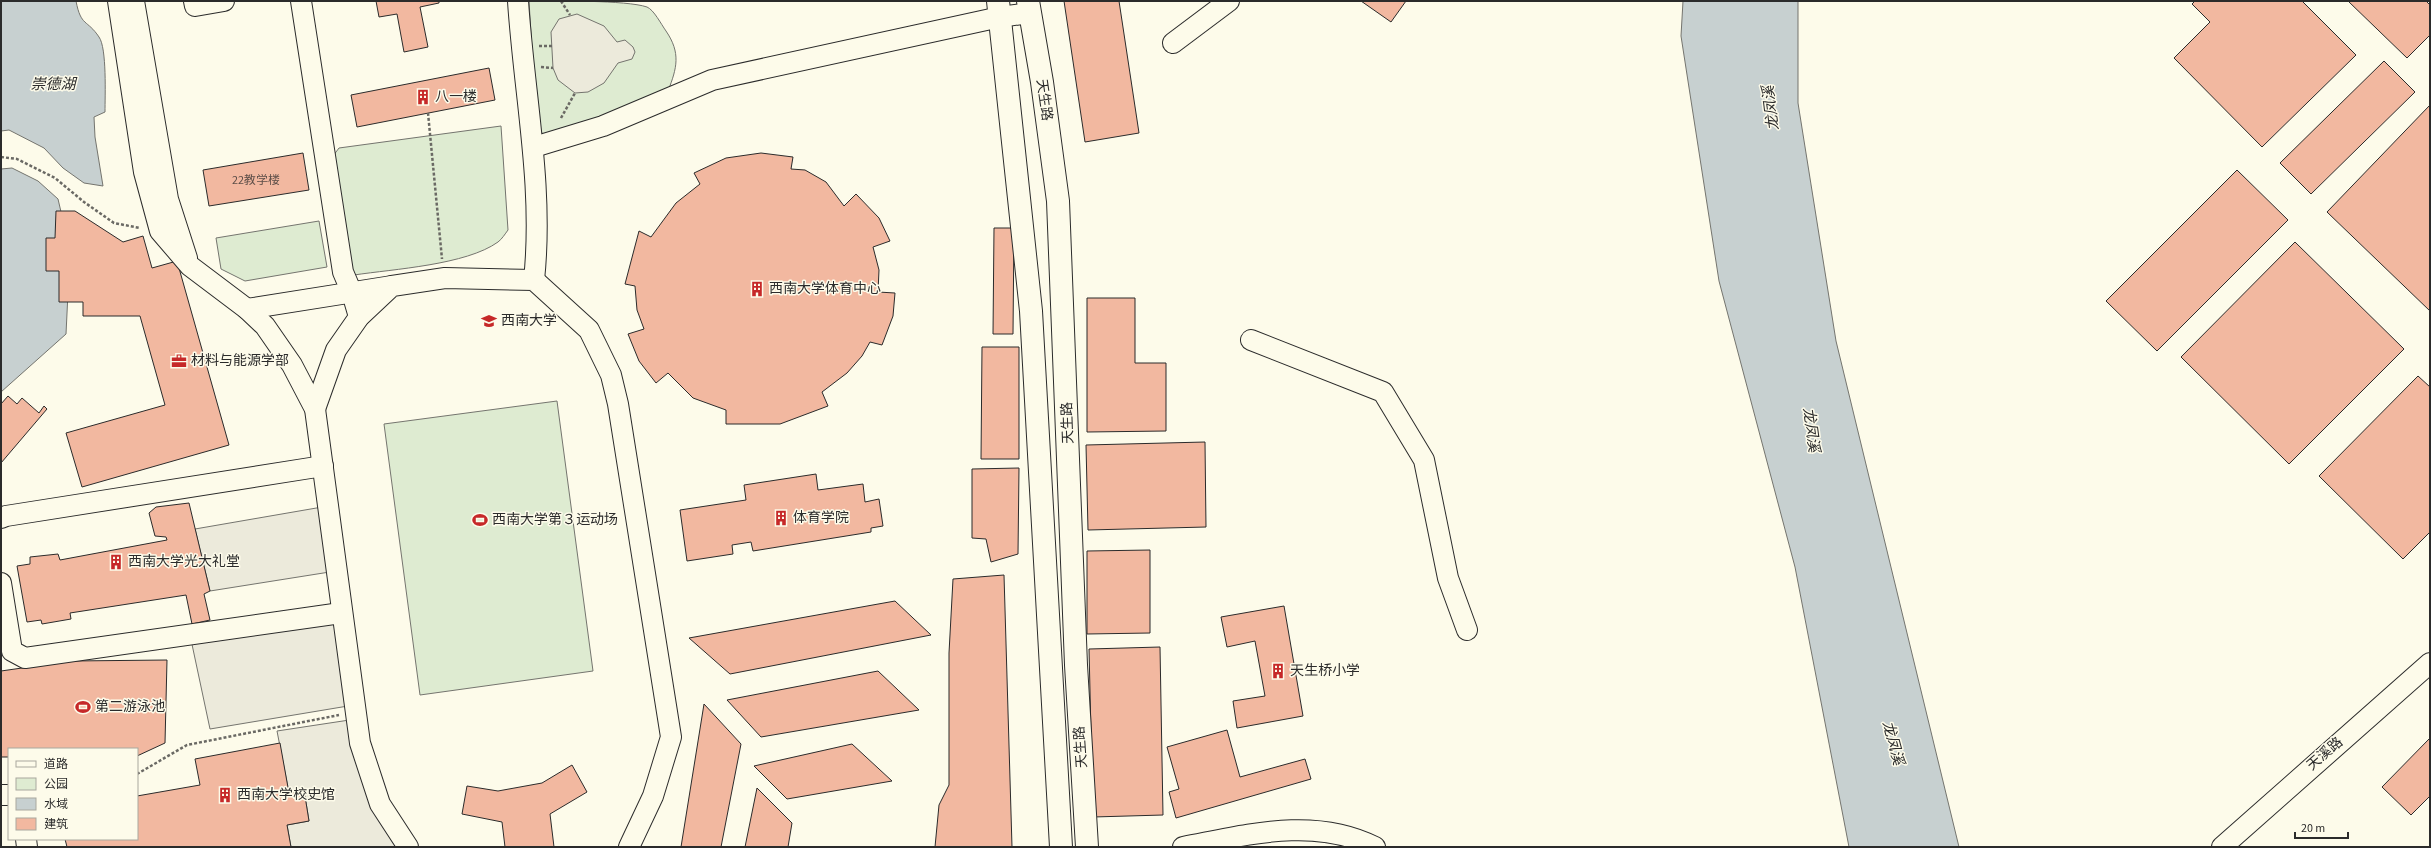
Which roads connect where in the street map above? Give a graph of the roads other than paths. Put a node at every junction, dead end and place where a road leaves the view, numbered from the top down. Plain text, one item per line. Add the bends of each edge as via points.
1 (118, 1) edge
2 (134, 1) edge
3 (194, 1) edge
4 (224, 1) edge
5 (301, 1) edge
6 (518, 1) edge
7 (1229, 1) edge
8 (1029, 7) edge
9 (999, 9) edge
10 (1172, 43) dead end
11 (533, 140) junction
12 (190, 266) junction
13 (534, 280) junction
14 (392, 286) junction
15 (352, 293) junction
16 (247, 309) junction
17 (359, 317) junction
18 (1251, 340) dead end
19 (316, 410) junction
20 (323, 466) junction
21 (1, 518) edge
22 (1, 584) edge
23 (341, 613) junction
24 (1467, 630) dead end
25 (2430, 663) edge
26 (408, 847) edge
27 (629, 847) edge
28 (1061, 847) edge
29 (1087, 847) edge
30 (1183, 847) edge
31 (1375, 847) edge
32 (2222, 847) edge

1 - 12 street via 144,172 160,231
2 - 12 street via 168,198
3 - 4 street via 195,6
5 - 15 street via 342,272
6 - 11 street via 522,60
7 - 10 street
8 - 9 street
8 - 29 highway, 天生路 via 1058,201 1076,665
9 - 11 street via 712,80 603,126
9 - 28 highway, 天生路 via 1031,311
11 - 13 street via 537,258
12 - 16 street
13 - 14 street via 445,278
13 - 27 street via 589,330 611,375 618,404 671,737 654,796
14 - 15 street
14 - 17 street
15 - 16 street
15 - 17 street
16 - 19 street via 265,326 292,364
17 - 19 street via 336,350
18 - 24 street via 1383,392 1424,460 1448,578
19 - 20 street
20 - 21 street
20 - 23 street
22 - 23 street via 12,651 25,658
23 - 26 street via 360,743 380,804
25 - 32 street, 天溪路
30 - 31 street via 1265,831 1300,829 1334,833

